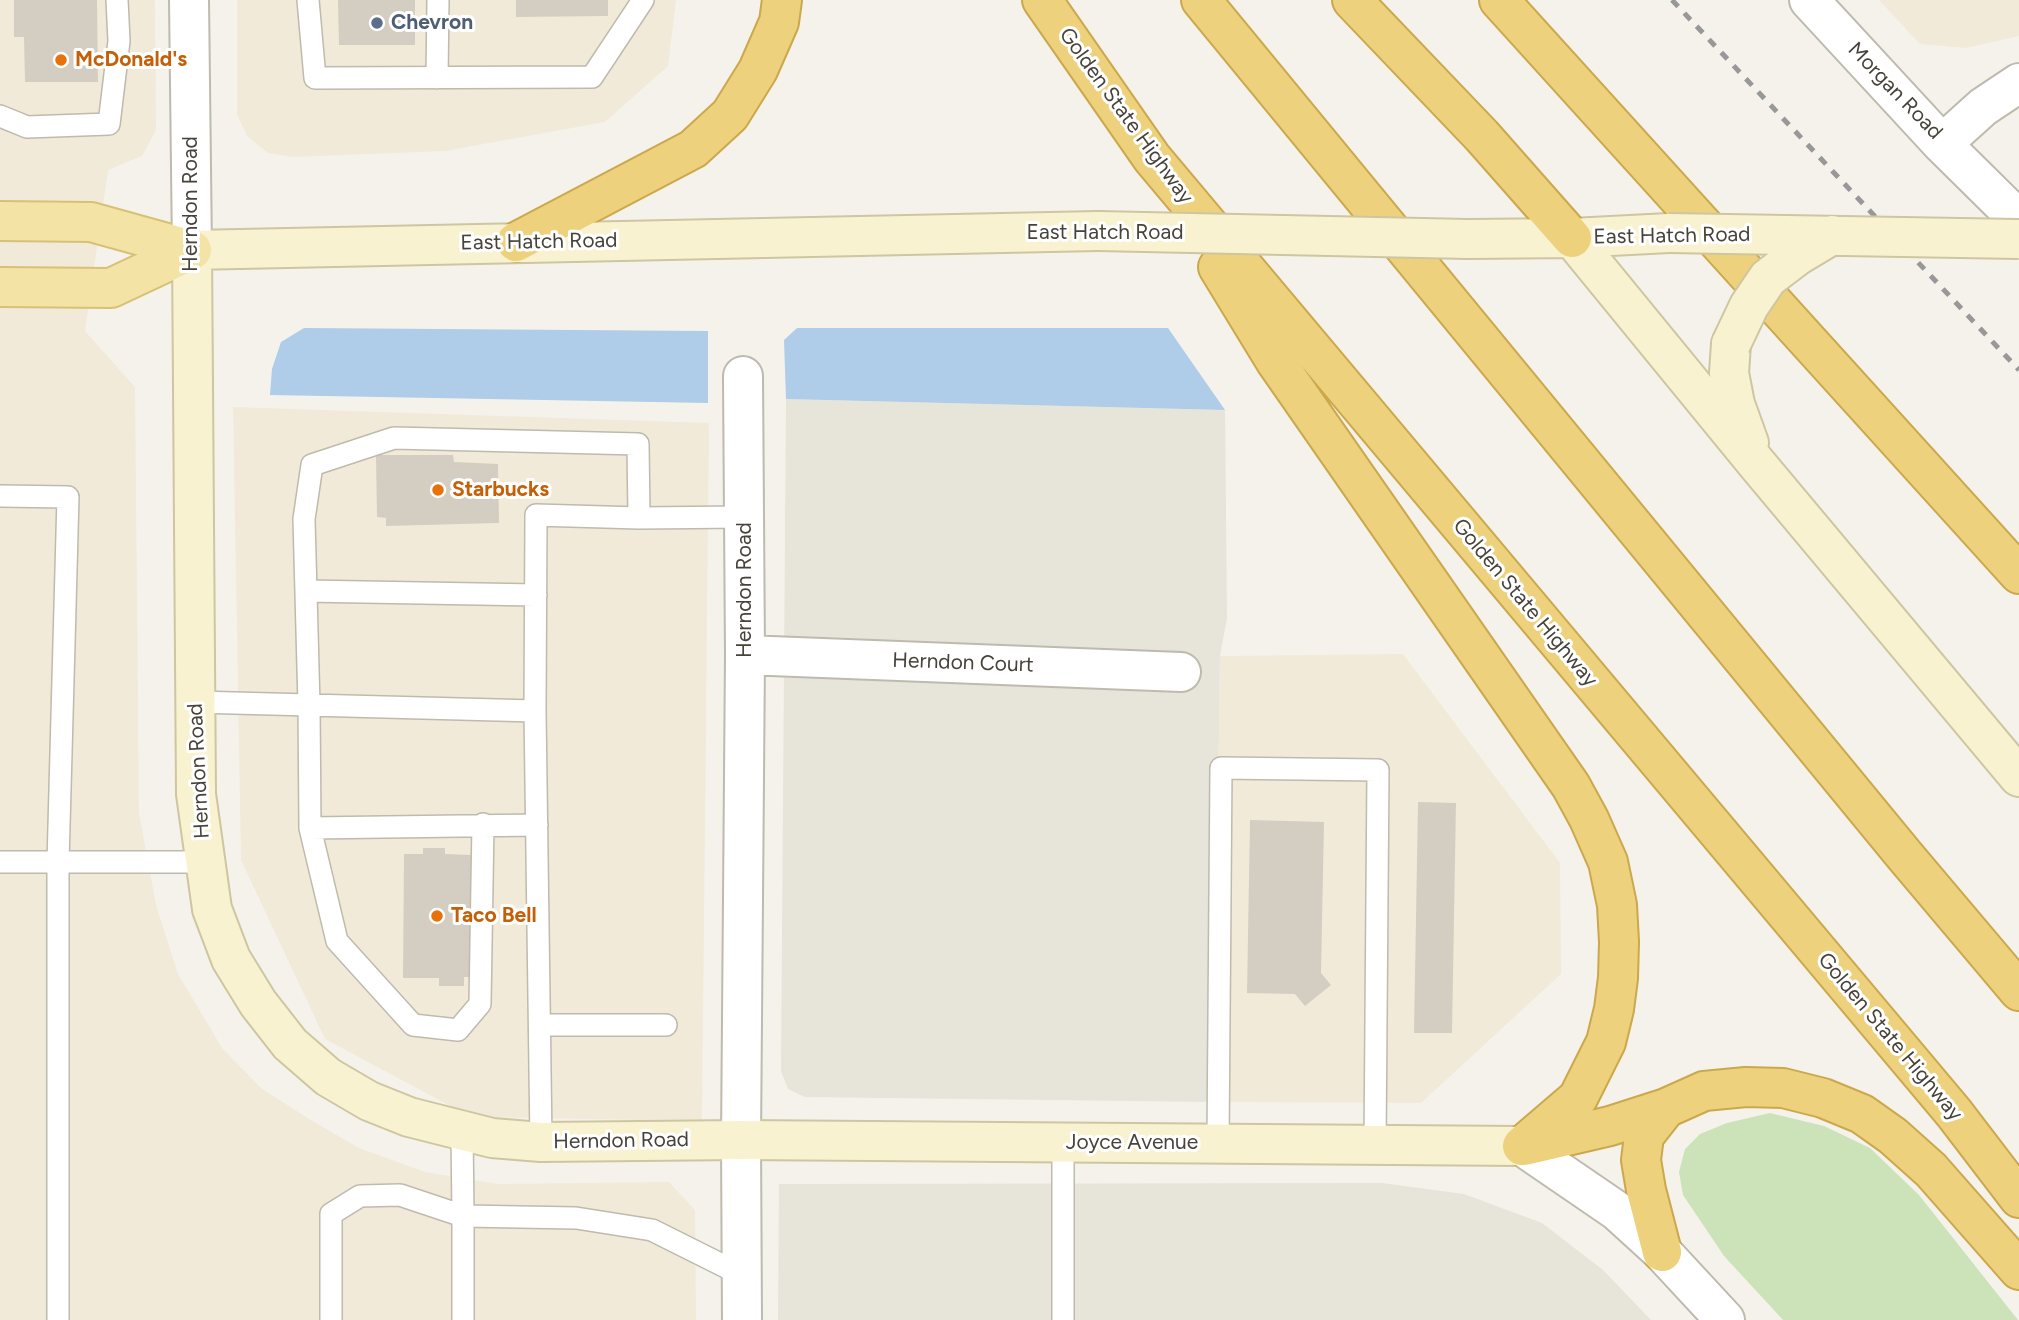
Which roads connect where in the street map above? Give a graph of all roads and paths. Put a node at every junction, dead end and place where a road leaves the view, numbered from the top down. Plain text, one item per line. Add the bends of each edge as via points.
1 (117, 0) edge
2 (189, 0) edge
3 (308, 0) edge
4 (438, 0) edge
5 (643, 0) edge
6 (782, 0) edge
7 (1042, 0) edge
8 (1201, 0) edge
9 (1352, 0) edge
10 (1499, 0) edge
11 (1809, 0) edge
12 (437, 78) junction
13 (2019, 83) edge
14 (0, 116) edge
15 (1941, 144) junction
16 (1152, 158) junction
17 (2019, 220) edge
18 (0, 221) edge
19 (1832, 235) junction
20 (1572, 238) junction
21 (2019, 239) edge
22 (516, 242) junction
23 (192, 250) junction
24 (0, 287) edge
25 (743, 376) dead end
26 (1757, 464) junction
27 (0, 496) edge
28 (744, 517) junction
29 (639, 518) junction
30 (2019, 574) edge
31 (306, 591) junction
32 (536, 595) junction
33 (745, 655) junction
34 (1181, 672) dead end
35 (196, 702) junction
36 (309, 705) junction
37 (535, 711) junction
38 (2019, 777) edge
39 (483, 824) junction
40 (537, 825) junction
41 (310, 828) junction
42 (0, 862) edge
43 (58, 862) junction
44 (205, 862) junction
45 (2019, 991) edge
46 (540, 1025) junction
47 (666, 1025) dead end
48 (1666, 1108) junction
49 (462, 1131) junction
50 (741, 1140) junction
51 (541, 1142) junction
52 (1063, 1142) junction
53 (1218, 1143) junction
54 (1375, 1145) junction
55 (1522, 1146) junction
56 (2019, 1198) edge
57 (463, 1216) junction
58 (1662, 1252) junction
59 (2019, 1270) edge
60 (742, 1275) junction
61 (58, 1320) edge
62 (331, 1320) edge
63 (463, 1320) edge
64 (742, 1320) edge
65 (1063, 1320) edge
66 (1725, 1320) edge

1 - 14 lane via 118,41 109,124 27,127
2 - 23 street, Herndon Road
3 - 12 lane via 315,78
4 - 12 lane
5 - 12 lane via 592,77
6 - 22 highway via 779,22 758,70 730,116 693,149
7 - 16 highway, Golden State Highway
8 - 45 highway
9 - 20 highway
10 - 30 highway
11 - 15 street, Morgan Road
13 - 15 street, Morgan Road
15 - 17 street
16 - 55 highway via 1276,362 1571,786 1608,862 1619,942 1614,1009 1606,1042 1578,1098
16 - 56 highway, Golden State Highway via 1954,1113
18 - 23 main road, East Hatch Road via 91,222
19 - 20 main road, East Hatch Road, bridge via 1669,233
19 - 21 main road, East Hatch Road, bridge
19 - 26 main road, bridge via 1768,278 1731,344 1729,373 1735,404
20 - 22 main road, East Hatch Road, bridge via 1098,231
20 - 26 main road
22 - 23 main road, East Hatch Road
23 - 24 main road, East Hatch Road via 111,288
23 - 35 main road, Herndon Road
25 - 28 street, Herndon Road
26 - 38 main road
27 - 43 lane via 68,497
28 - 29 lane
28 - 33 street, Herndon Road
29 - 31 lane via 638,444 394,438 312,466 304,519
29 - 32 lane via 536,515
31 - 32 lane
31 - 36 lane
32 - 37 lane
33 - 34 street, Herndon Court
33 - 50 street, Herndon Road
35 - 36 lane
35 - 44 main road, Herndon Road via 196,794
36 - 37 lane
36 - 41 lane
37 - 40 lane
39 - 40 lane
39 - 41 lane
39 - 41 lane via 480,1004 458,1030 413,1025 337,941
40 - 46 lane
42 - 43 lane
43 - 44 lane
43 - 61 lane
44 - 49 main road, Herndon Road via 212,909 232,959 290,1044 328,1077 369,1101
46 - 47 lane
46 - 51 lane
48 - 55 highway
48 - 58 highway via 1644,1136 1641,1160
48 - 59 highway via 1704,1091 1783,1088 1862,1114 1931,1170
49 - 51 main road, Herndon Road
49 - 57 lane
50 - 51 main road, Herndon Road
50 - 52 main road, Joyce Avenue
50 - 60 street, Herndon Road
52 - 53 main road, Joyce Avenue
52 - 65 lane
53 - 54 main road, Joyce Avenue
53 - 54 lane via 1221,768 1378,770
54 - 55 main road, Joyce Avenue
55 - 58 street via 1617,1211
57 - 60 lane via 576,1218 652,1230
57 - 62 lane via 400,1195 360,1196 331,1214
57 - 63 lane
58 - 66 street
60 - 64 street, Herndon Road

